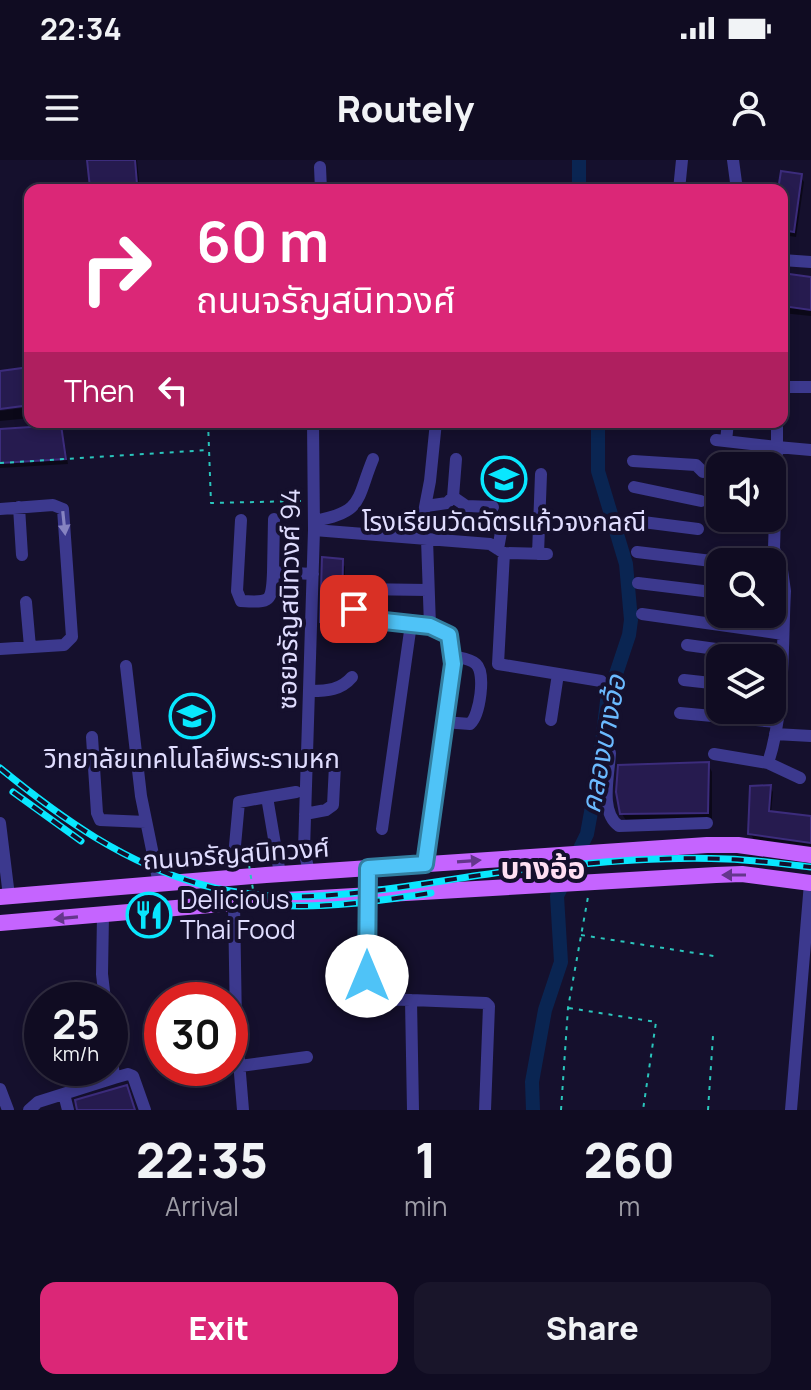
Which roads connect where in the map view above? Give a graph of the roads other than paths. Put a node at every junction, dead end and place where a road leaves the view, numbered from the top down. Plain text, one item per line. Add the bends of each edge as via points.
1 (682, 160) edge
2 (733, 160) edge
3 (320, 167) dead end
4 (321, 184) edge
5 (680, 184) edge
6 (736, 184) edge
7 (788, 260) edge
8 (811, 262) edge
9 (788, 387) edge
10 (811, 387) edge
11 (313, 428) edge
12 (435, 428) edge
13 (726, 428) edge
14 (777, 428) edge
15 (777, 447) junction
16 (811, 450) edge
17 (373, 459) dead end
18 (456, 459) dead end
19 (633, 461) dead end
20 (703, 472) dead end
21 (541, 474) dead end
22 (634, 487) dead end
23 (453, 497) junction
24 (701, 501) dead end
25 (426, 506) junction
26 (19, 507) junction
27 (493, 507) dead end
28 (0, 509) edge
29 (274, 519) dead end
30 (241, 520) dead end
31 (503, 521) dead end
32 (635, 521) dead end
33 (314, 525) junction
34 (698, 529) dead end
35 (423, 538) junction
36 (774, 548) edge
37 (501, 551) junction
38 (637, 552) dead end
39 (22, 555) dead end
40 (706, 560) edge
41 (273, 572) junction
42 (313, 574) junction
43 (638, 583) dead end
44 (428, 590) junction
45 (706, 591) edge
46 (26, 602) dead end
47 (642, 614) dead end
48 (411, 624) junction
49 (430, 626) junction
50 (782, 628) edge
51 (783, 634) junction
52 (782, 644) edge
53 (687, 645) dead end
54 (30, 647) junction
55 (706, 648) edge
56 (0, 649) edge
57 (452, 656) junction
58 (126, 666) dead end
59 (558, 674) junction
60 (352, 677) dead end
61 (684, 680) dead end
62 (601, 681) dead end
63 (706, 682) edge
64 (311, 691) junction
65 (680, 713) dead end
66 (551, 720) dead end
67 (444, 722) junction
68 (776, 724) edge
69 (776, 728) junction
70 (811, 736) edge
71 (92, 737) dead end
72 (610, 753) dead end
73 (714, 754) dead end
74 (768, 763) junction
75 (335, 765) dead end
76 (800, 778) dead end
77 (296, 792) dead end
78 (267, 797) junction
79 (305, 814) junction
80 (146, 822) junction
81 (0, 823) edge
82 (707, 823) dead end
83 (382, 829) dead end
84 (811, 855) edge
85 (425, 864) junction
86 (368, 868) junction
87 (309, 872) junction
88 (280, 874) junction
89 (232, 878) junction
90 (811, 883) edge
91 (159, 884) junction
92 (367, 895) junction
93 (4, 897) edge
94 (311, 899) junction
95 (234, 903) junction
96 (103, 915) junction
97 (0, 923) edge
98 (103, 982) edge
99 (235, 982) edge
100 (411, 1000) junction
101 (307, 1057) dead end
102 (248, 1065) edge
103 (128, 1074) edge
104 (89, 1086) edge
105 (241, 1086) edge
106 (0, 1089) edge
107 (64, 1094) junction
108 (8, 1110) edge
109 (29, 1110) edge
110 (68, 1110) edge
111 (145, 1110) edge
112 (243, 1110) edge
113 (413, 1110) edge
114 (485, 1110) edge
115 (791, 1110) edge

1 - 5 street
2 - 6 street
3 - 4 street
7 - 8 street
9 - 10 street
11 - 33 street, ซอยจรัญสนิทวงศ์ 94
12 - 25 street
13 - 15 street via 721,440
14 - 15 street
15 - 16 street
15 - 36 street
17 - 33 street via 359,498 345,515
18 - 23 street
19 - 20 street via 696,465
21 - 37 street via 543,554
22 - 24 street
23 - 25 street
23 - 27 street via 466,506
25 - 35 street
26 - 28 street
26 - 39 street
26 -> 54 street via 58,505 64,511 71,640
29 - 41 street
30 - 41 street via 241,601 268,600
31 - 37 street
32 - 34 street
33 - 35 street
33 - 42 street, ซอยจรัญสนิทวงศ์ 94
35 - 37 street via 490,544
35 - 44 street
37 - 59 street via 498,664
38 - 40 street
41 - 42 street
42 - 64 street, ซอยจรัญสนิทวงศ์ 94
43 - 45 street
44 - 48 street via 356,589 357,615
44 - 49 street
46 - 54 street
47 - 51 street
48 - 49 street
48 - 83 street
49 - 57 street via 449,635
50 - 51 street
51 - 52 street
53 - 55 street
54 - 56 street
57 - 67 street
57 - 67 street via 479,666 478,712 470,724
58 - 80 street
59 - 62 street
59 - 66 street
60 - 64 street via 328,691
61 - 63 street
64 - 79 street, ซอยจรัญสนิทวงศ์ 94
65 - 69 street
67 - 85 street
68 - 69 street
69 - 70 street
69 - 74 street
71 - 80 street via 100,820
72 - 82 street via 607,809 619,826
73 - 74 street
74 - 76 street
75 - 79 street via 333,805
77 - 78 street
78 - 88 street
78 - 89 street via 239,802
79 - 87 street, ซอยจรัญสนิทวงศ์ 94
80 - 91 street
81 - 93 street
85 -> 84 main road, ถนนจรัญสนิทวงศ์ via 713,845
85 - 86 main road, ถนนจรัญสนิทวงศ์
86 - 87 main road, ถนนจรัญสนิทวงศ์
86 - 92 main road
87 - 88 main road, ถนนจรัญสนิทวงศ์
87 - 94 main road
88 - 89 main road, ถนนจรัญสนิทวงศ์
89 - 91 main road, ถนนจรัญสนิทวงศ์
90 -> 92 main road, ถนนจรัญสนิทวงศ์ via 742,874
90 - 115 street
91 - 93 main road, ถนนจรัญสนิทวงศ์
92 - 94 main road, ถนนจรัญสนิทวงศ์
92 - 100 street via 367,987 375,997
94 - 95 main road, ถนนจรัญสนิทวงศ์
95 - 96 main road, ถนนจรัญสนิทวงศ์
95 - 99 street
96 -> 97 main road, ถนนจรัญสนิทวงศ์
96 - 98 street
100 - 113 street
100 - 114 street via 489,1006
101 - 102 street
103 - 111 street
104 - 107 street
105 - 112 street
106 - 108 street
107 - 109 street
107 - 110 street

